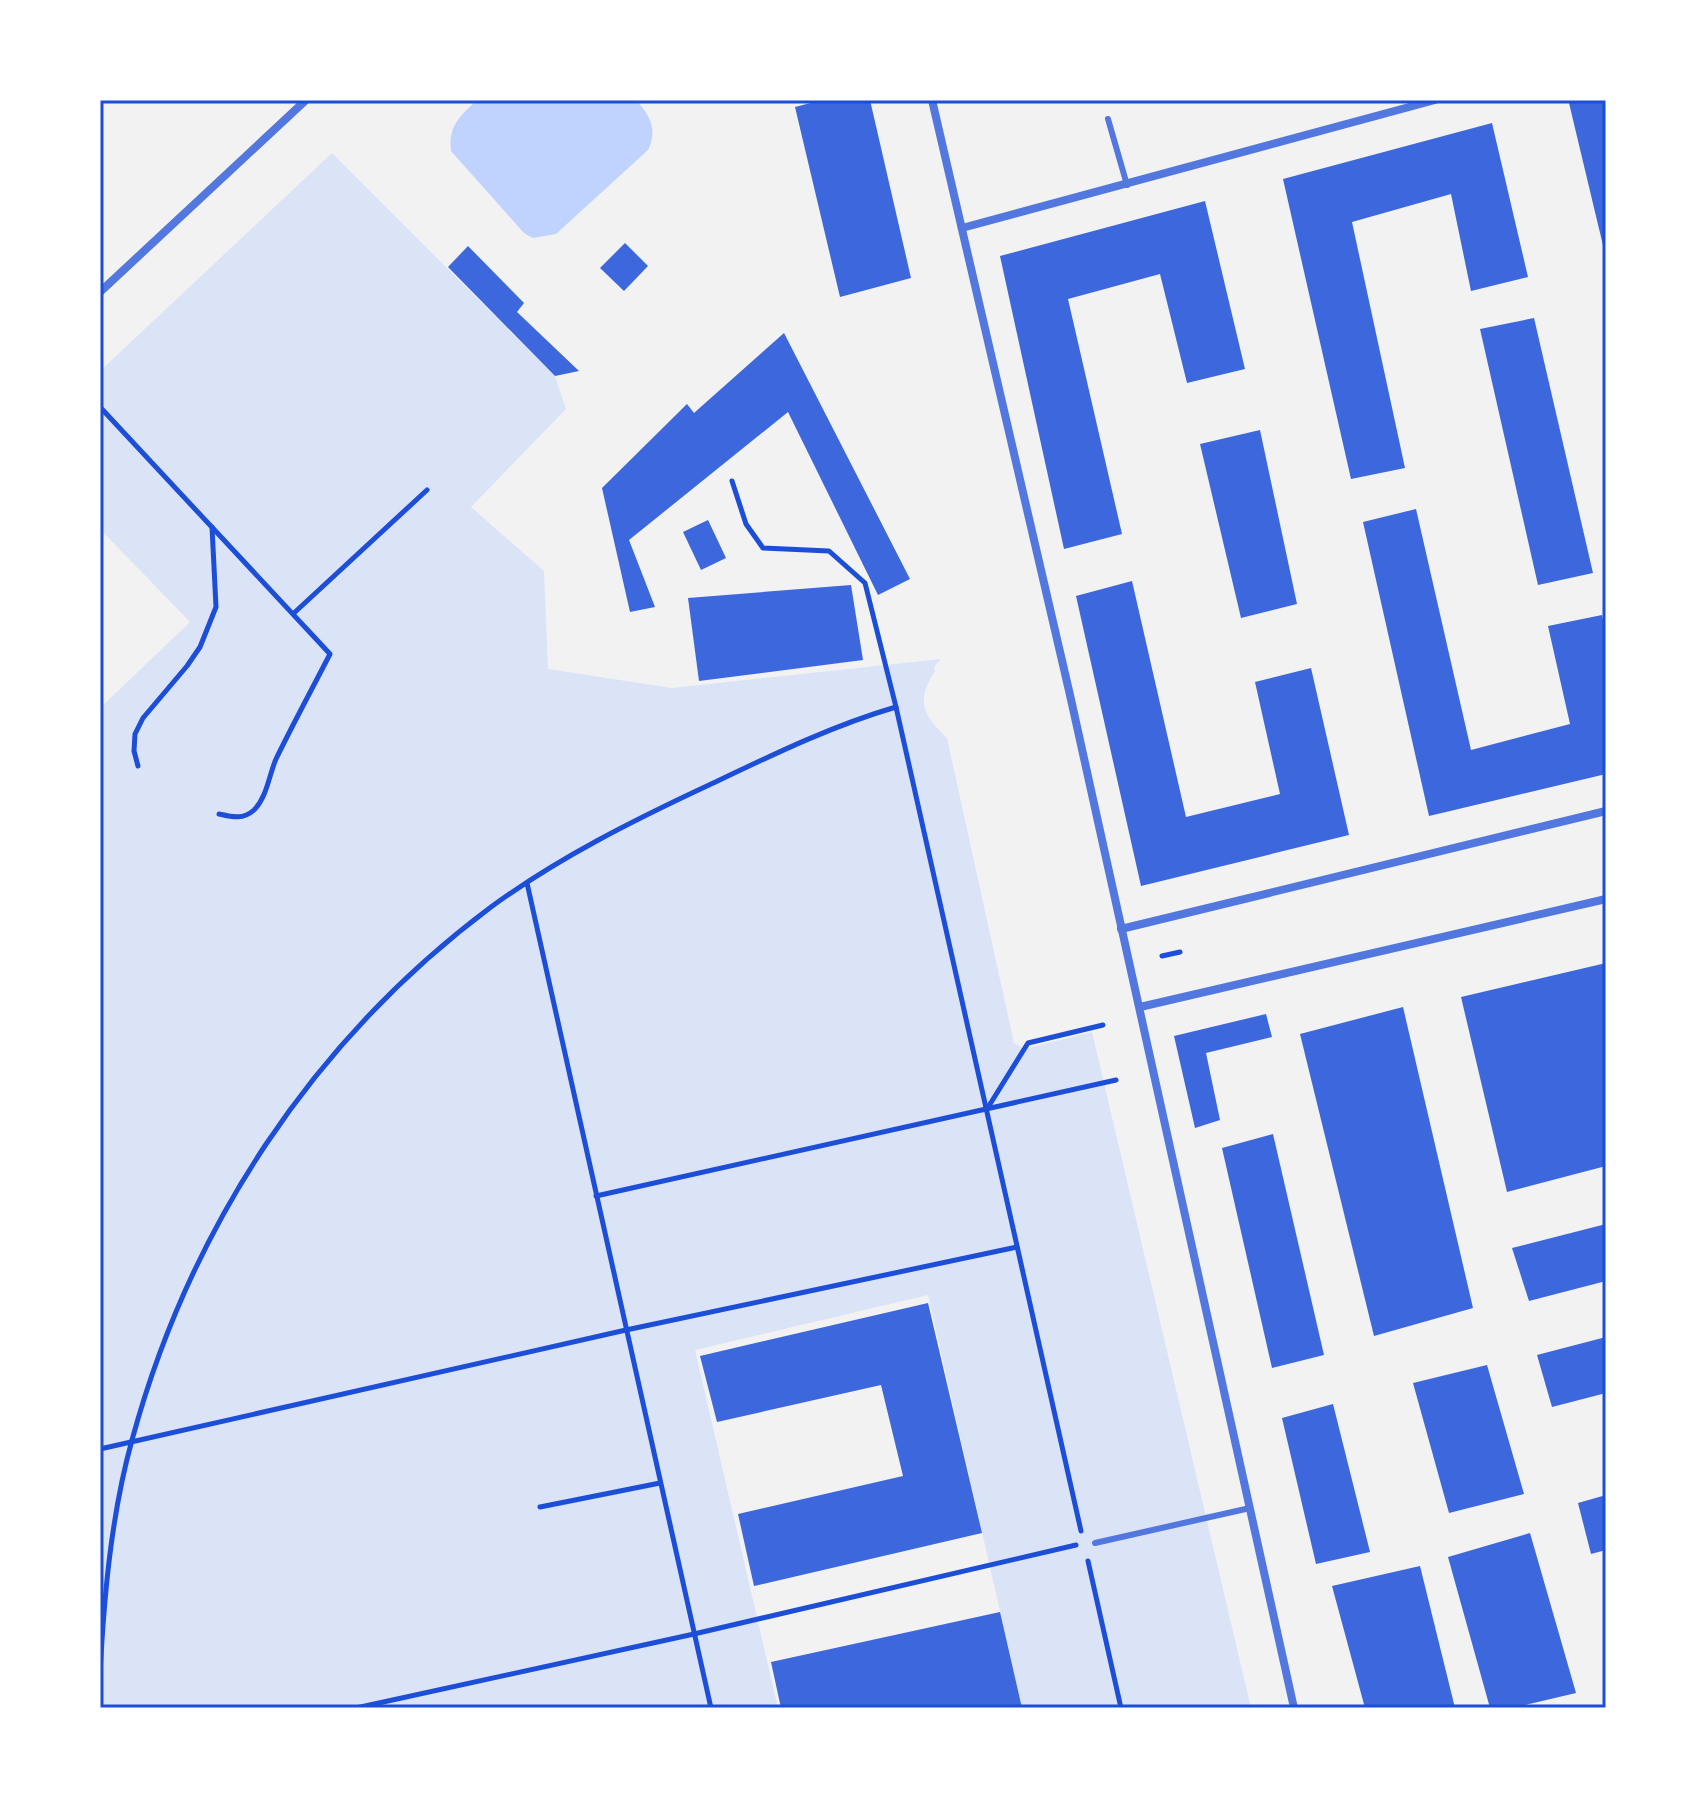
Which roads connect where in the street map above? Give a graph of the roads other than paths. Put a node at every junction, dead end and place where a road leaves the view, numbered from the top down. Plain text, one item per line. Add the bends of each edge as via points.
1 (306, 100) edge
2 (932, 100) edge
3 (1435, 100) edge
4 (1108, 119) dead end
5 (1127, 185) junction
6 (962, 228) junction
7 (100, 292) edge
8 (1606, 811) edge
9 (1606, 899) edge
10 (1121, 929) junction
11 (1140, 1007) junction
12 (1250, 1508) junction
13 (1095, 1543) dead end
14 (1294, 1708) edge

1 - 7 street
2 - 6 street
3 - 5 street
4 - 5 lane
5 - 6 street
6 - 10 street
8 - 10 street
9 - 11 street
10 - 11 street
11 - 12 street
12 - 13 lane
12 - 14 street

